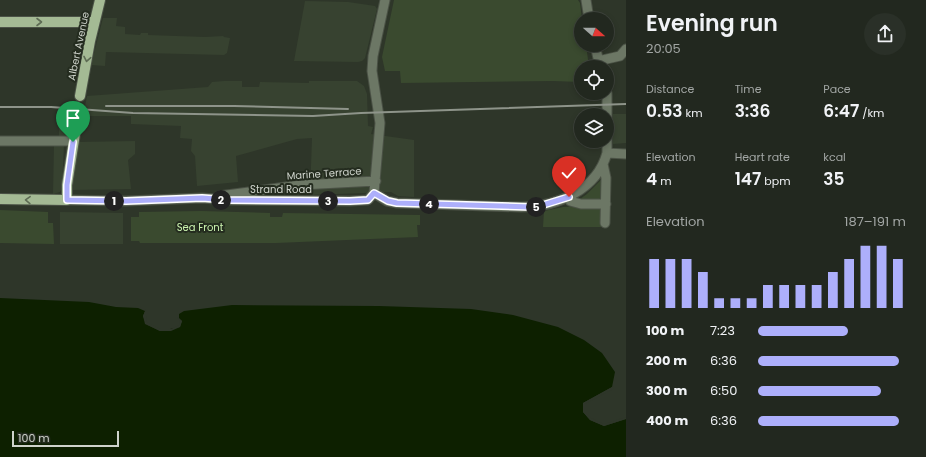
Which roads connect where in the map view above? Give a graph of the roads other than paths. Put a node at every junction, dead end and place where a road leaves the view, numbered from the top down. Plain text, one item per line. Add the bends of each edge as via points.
1 (100, 0) edge
2 (385, 0) edge
3 (586, 0) edge
4 (588, 12) edge
5 (0, 22) edge
6 (94, 22) junction
7 (626, 49) edge
8 (610, 60) edge
9 (80, 96) tunnel mouth
10 (607, 100) edge
11 (78, 114) tunnel mouth
12 (0, 141) edge
13 (73, 142) junction
14 (607, 153) junction
15 (626, 154) edge
16 (603, 164) junction
17 (376, 181) junction
18 (258, 190) junction
19 (374, 193) junction
20 (569, 197) junction
21 (202, 198) junction
22 (0, 200) edge
23 (261, 200) junction
24 (62, 201) junction
25 (606, 204) junction
26 (605, 223) dead end

1 - 6 main road, Albert Avenue
2 - 17 street via 372,71 380,119
3 - 4 street
5 -> 6 main road
6 -> 9 main road, Albert Avenue
7 - 8 street via 620,56
10 - 14 street
11 - 13 main road
12 - 13 street
13 - 24 main road
14 - 15 street
14 - 16 street
16 - 20 street via 589,183
16 - 25 street
17 - 18 street, Marine Terrace
17 - 19 street
18 - 21 street, Marine Terrace
18 - 23 street
19 - 20 street via 388,201 402,204 531,207
19 - 23 street, Strand Road via 368,200 360,201
20 - 25 street via 570,201 576,203
21 - 23 street, Strand Road
21 - 24 street, Strand Road
24 -> 22 main road, Strand Road
25 - 26 street

